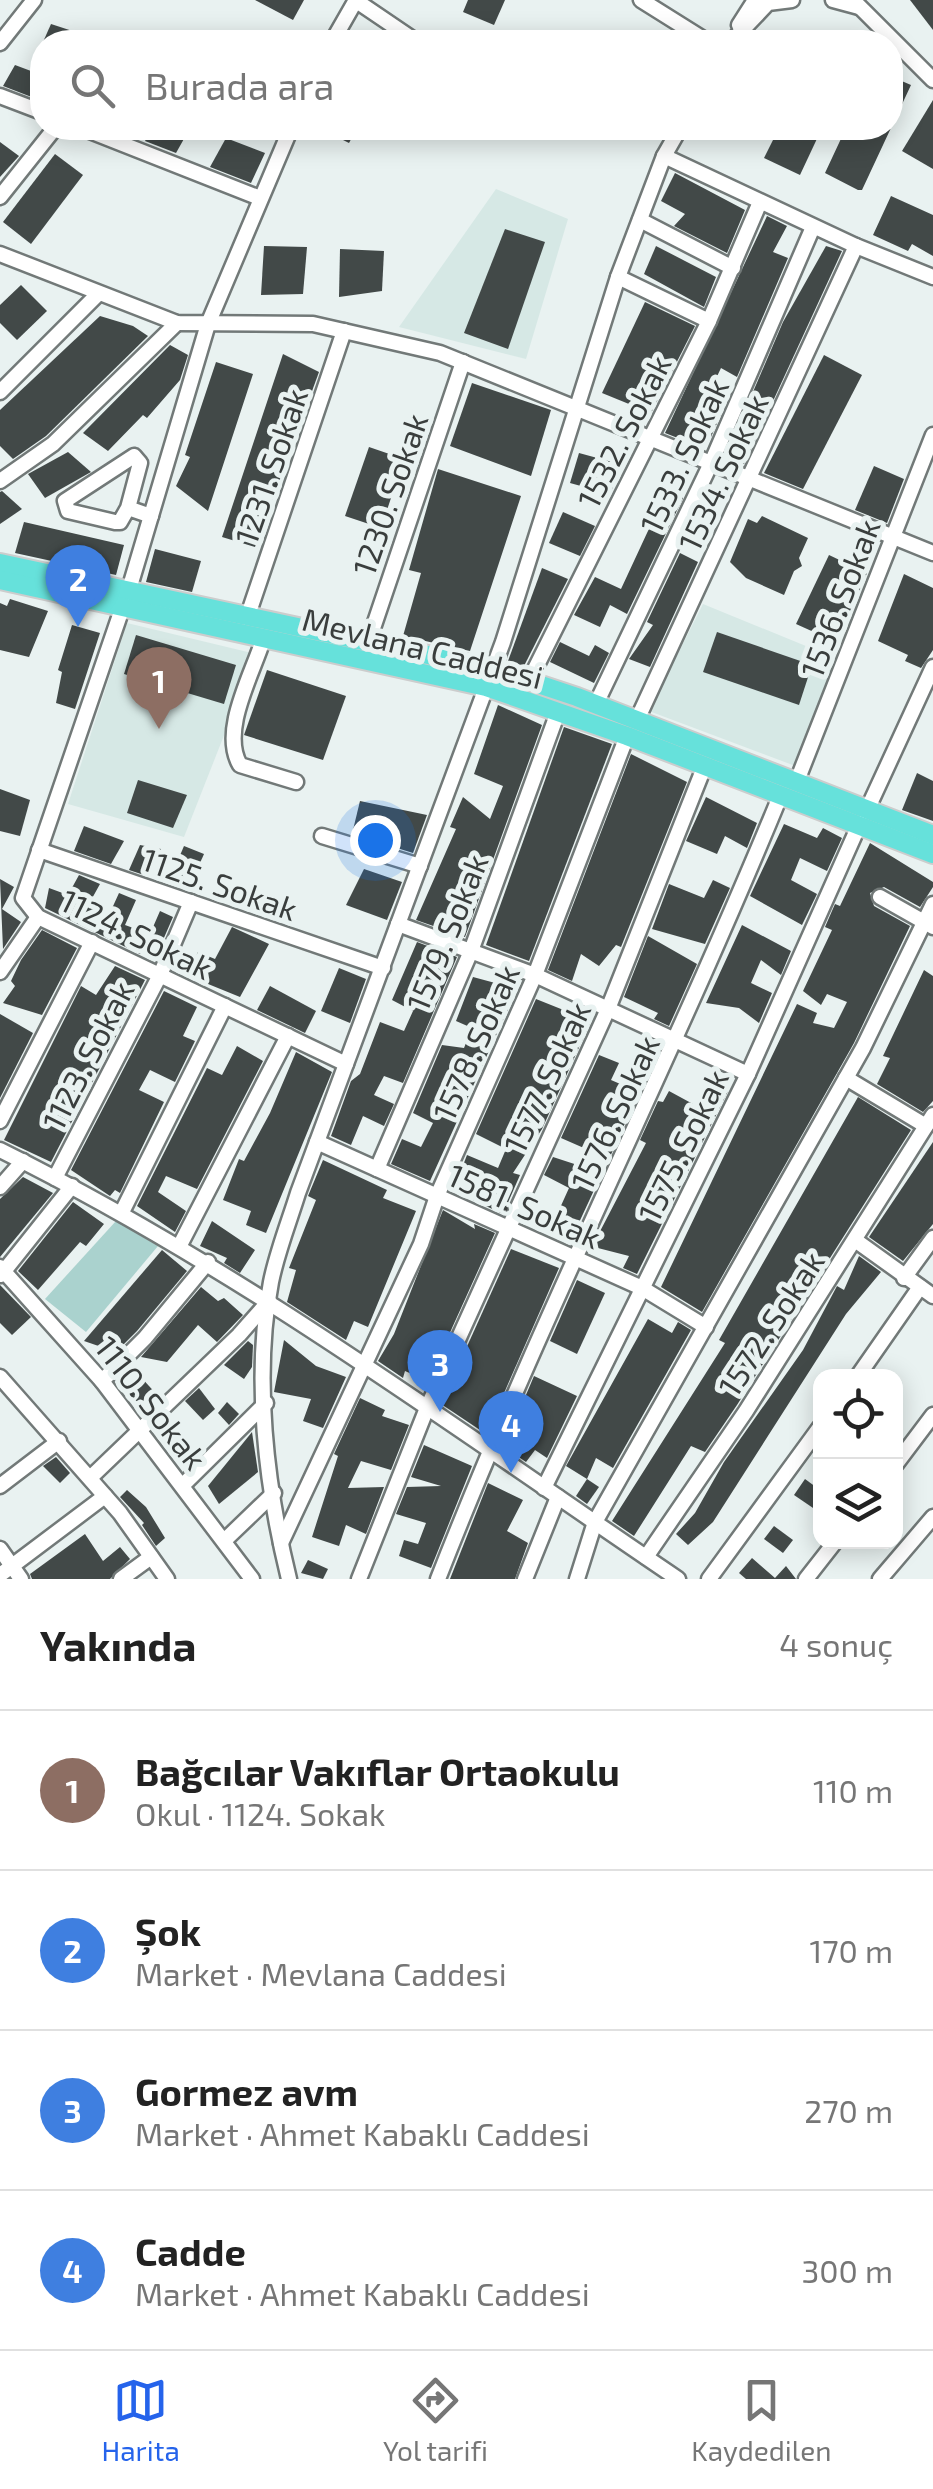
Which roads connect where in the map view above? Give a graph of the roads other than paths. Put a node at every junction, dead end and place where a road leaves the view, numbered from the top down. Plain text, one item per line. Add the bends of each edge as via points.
1 (34, 0) edge
2 (356, 0) edge
3 (641, 0) edge
4 (756, 0) edge
5 (792, 0) edge
6 (834, 0) edge
7 (856, 3) edge
8 (339, 30) edge
9 (400, 30) edge
10 (689, 30) edge
11 (737, 30) edge
12 (741, 30) edge
13 (883, 30) edge
14 (0, 43) edge
15 (903, 50) edge
16 (933, 80) edge
17 (0, 96) edge
18 (30, 107) edge
19 (45, 140) edge
20 (113, 140) edge
21 (286, 140) edge
22 (673, 140) edge
23 (664, 156) junction
24 (0, 196) edge
25 (260, 198) junction
26 (760, 202) junction
27 (640, 220) junction
28 (814, 227) junction
29 (856, 246) junction
30 (0, 254) edge
31 (732, 268) junction
32 (618, 277) junction
33 (933, 277) edge
34 (98, 295) junction
35 (709, 322) junction
36 (178, 323) junction
37 (208, 324) junction
38 (344, 331) junction
39 (464, 362) junction
40 (0, 392) edge
41 (578, 405) junction
42 (933, 435) edge
43 (651, 436) junction
44 (712, 462) junction
45 (751, 478) junction
46 (0, 481) edge
47 (128, 508) junction
48 (151, 516) junction
49 (892, 536) junction
50 (933, 553) edge
51 (0, 563) edge
52 (0, 580) edge
53 (125, 601) junction
54 (247, 618) junction
55 (263, 640) junction
56 (368, 643) junction
57 (933, 667) edge
58 (489, 678) junction
59 (528, 681) junction
60 (596, 704) junction
61 (558, 712) junction
62 (632, 728) junction
63 (705, 765) junction
64 (797, 781) junction
65 (296, 782) dead end
66 (781, 794) junction
67 (864, 816) junction
68 (933, 835) edge
69 (322, 836) dead end
70 (40, 850) junction
71 (933, 854) edge
72 (420, 866) junction
73 (880, 897) dead end
74 (191, 902) junction
75 (933, 904) edge
76 (38, 916) junction
77 (398, 924) junction
78 (928, 924) edge
79 (92, 942) junction
80 (471, 952) junction
81 (382, 968) junction
82 (0, 972) edge
83 (160, 975) junction
84 (535, 975) junction
85 (225, 1006) junction
86 (608, 1009) junction
87 (288, 1036) junction
88 (677, 1041) junction
89 (346, 1064) junction
90 (748, 1074) junction
91 (846, 1078) junction
92 (0, 1120) edge
93 (929, 1120) edge
94 (317, 1142) junction
95 (0, 1150) edge
96 (23, 1161) junction
97 (377, 1169) junction
98 (55, 1178) junction
99 (72, 1186) junction
100 (0, 1187) edge
101 (437, 1196) junction
102 (122, 1212) junction
103 (508, 1228) junction
104 (933, 1238) edge
105 (855, 1240) junction
106 (180, 1245) junction
107 (577, 1258) junction
108 (208, 1262) junction
109 (2, 1271) edge
110 (904, 1278) junction
111 (642, 1288) junction
112 (927, 1291) edge
113 (269, 1300) junction
114 (706, 1327) junction
115 (365, 1365) junction
116 (864, 1369) edge
117 (1, 1381) edge
118 (102, 1381) junction
119 (266, 1403) junction
120 (427, 1408) junction
121 (933, 1415) edge
122 (141, 1431) junction
123 (813, 1436) edge
124 (58, 1441) junction
125 (488, 1450) junction
126 (900, 1459) edge
127 (90, 1478) junction
128 (182, 1485) junction
129 (0, 1486) edge
130 (544, 1488) junction
131 (274, 1494) junction
132 (105, 1496) junction
133 (558, 1497) junction
134 (933, 1517) edge
135 (595, 1522) junction
136 (224, 1541) junction
137 (280, 1544) junction
138 (830, 1549) edge
139 (0, 1550) edge
140 (151, 1557) junction
141 (646, 1557) junction
142 (11, 1573) edge
143 (673, 1577) edge
144 (121, 1579) edge
145 (168, 1579) edge
146 (252, 1579) edge
147 (289, 1579) edge
148 (359, 1579) edge
149 (438, 1579) edge
150 (526, 1579) edge
151 (577, 1579) edge
152 (708, 1579) edge
153 (806, 1579) edge
154 (880, 1579) edge

1 - 14 street
2 - 8 street
2 - 9 street
3 - 10 street
4 - 11 street
5 - 12 street via 768,3
6 - 7 street
7 - 13 street
15 - 16 street
17 - 18 street
19 - 24 street
20 - 25 street
21 - 25 street, 1124. Sokak
22 - 23 street
23 - 26 street
23 - 27 street
25 - 37 street, 1124. Sokak
26 - 28 street
26 - 31 street, 1532. Sokak
27 - 31 street
27 - 32 street
28 - 29 street
28 - 44 street, 1533. Sokak
29 - 33 street
29 - 45 street, 1534. Sokak
30 - 34 street
31 - 35 street, 1532. Sokak
32 - 35 street
32 - 41 street
34 - 36 street
34 - 40 street
35 - 43 street, 1532. Sokak
36 - 37 street
36 - 46 street via 53,444
37 - 38 street via 312,324
37 - 48 street, 1124. Sokak
38 - 39 street
38 - 54 street, 1231. Sokak
39 - 41 street
39 - 56 street, 1230. Sokak
41 - 43 street
41 - 58 street
42 - 49 street, 1536. Sokak
43 - 44 street
43 - 59 street, 1532. Sokak
44 - 45 street
44 - 60 street, 1533. Sokak
45 - 49 street
45 - 62 street, 1534. Sokak
47 - 47 street via 140,462 134,456 64,501 68,511 115,522
47 - 48 street
48 - 53 street, 1124. Sokak
49 - 50 street
49 - 64 street, 1536. Sokak
51 - 53 main road, Mevlana Caddesi
52 - 53 main road, Mevlana Caddesi
53 - 54 main road, Mevlana Caddesi
53 - 55 main road, Mevlana Caddesi
53 - 70 street, 1124. Sokak
54 - 56 main road, Mevlana Caddesi
55 - 58 main road, Mevlana Caddesi
55 - 65 street via 232,751 240,764
56 - 58 main road, Mevlana Caddesi
57 - 67 street, 1575. Sokak
58 - 59 main road, Mevlana Caddesi
58 - 61 main road, Mevlana Caddesi
58 - 72 street
59 - 60 main road, Mevlana Caddesi
60 - 62 main road, Mevlana Caddesi
61 - 62 main road, Mevlana Caddesi
61 - 80 street, 1579. Sokak
62 - 63 main road, Mevlana Caddesi
62 - 64 main road, Mevlana Caddesi
62 - 84 street, 1578. Sokak
63 - 66 main road, Mevlana Caddesi
63 - 86 street, 1577. Sokak
64 - 67 main road, Mevlana Caddesi
66 - 67 main road, Mevlana Caddesi
66 - 88 street, 1576. Sokak
67 - 68 main road, Mevlana Caddesi
67 - 71 main road, Mevlana Caddesi
67 - 90 street, 1575. Sokak
69 - 72 street
70 - 74 street, 1125. Sokak
70 - 76 street, 1124. Sokak via 23,898
72 - 77 street
73 - 78 street
74 - 81 street, 1125. Sokak
74 - 83 street, 1123. Sokak
75 - 78 street
76 - 79 street, 1124. Sokak
76 - 82 street
77 - 80 street
77 - 81 street
78 - 91 street
79 - 83 street, 1124. Sokak
79 - 92 street
80 - 84 street
80 - 97 street, 1579. Sokak
81 - 89 street
83 - 85 street, 1124. Sokak
83 - 98 street, 1123. Sokak
84 - 86 street
84 - 101 street, 1578. Sokak
85 - 87 street, 1124. Sokak
85 - 102 street
86 - 88 street
86 - 103 street, 1577. Sokak
87 - 89 street, 1124. Sokak
87 - 106 street
88 - 90 street
88 - 107 street, 1576. Sokak
89 - 94 street
90 - 111 street, 1575. Sokak
91 - 93 street
91 - 114 street
93 - 105 street, 1572. Sokak
94 - 97 street, 1581. Sokak
94 - 113 street
95 - 96 street
96 - 98 street
96 - 100 street
97 - 101 street, 1581. Sokak
98 - 99 street
99 - 102 street
99 - 109 street
101 - 103 street, 1581. Sokak
101 - 115 street, 1578. Sokak
102 - 106 street
103 - 107 street, 1581. Sokak
103 - 120 street, 1577. Sokak
104 - 110 street
105 - 110 street
105 - 141 street, 1572. Sokak
106 - 108 street
107 - 111 street, 1581. Sokak
107 - 125 street, 1576. Sokak
108 - 113 street
108 - 118 street
109 - 118 street, 1110. Sokak
110 - 112 street
111 - 114 street, 1581. Sokak
111 - 130 street, 1575. Sokak
112 - 116 street
113 - 115 street
113 - 119 street
113 - 122 street
114 - 135 street
115 - 120 street
115 - 137 street, 1578. Sokak
117 - 124 street
118 - 122 street, 1110. Sokak
119 - 128 street
119 - 131 street
120 - 125 street
120 - 148 street, 1577. Sokak
121 - 126 street
122 - 127 street
122 - 128 street, 1110. Sokak
123 - 152 street
124 - 127 street
124 - 129 street
125 - 130 street
125 - 149 street, 1576. Sokak
127 - 132 street
128 - 136 street, 1110. Sokak
130 - 133 street
131 - 136 street
131 - 137 street
132 - 140 street
132 - 142 street
133 - 135 street
133 - 150 street
134 - 154 street
135 - 141 street
135 - 151 street
136 - 146 street, 1110. Sokak
137 - 147 street
138 - 153 street
139 - 142 street
140 - 144 street
140 - 145 street
141 - 143 street

